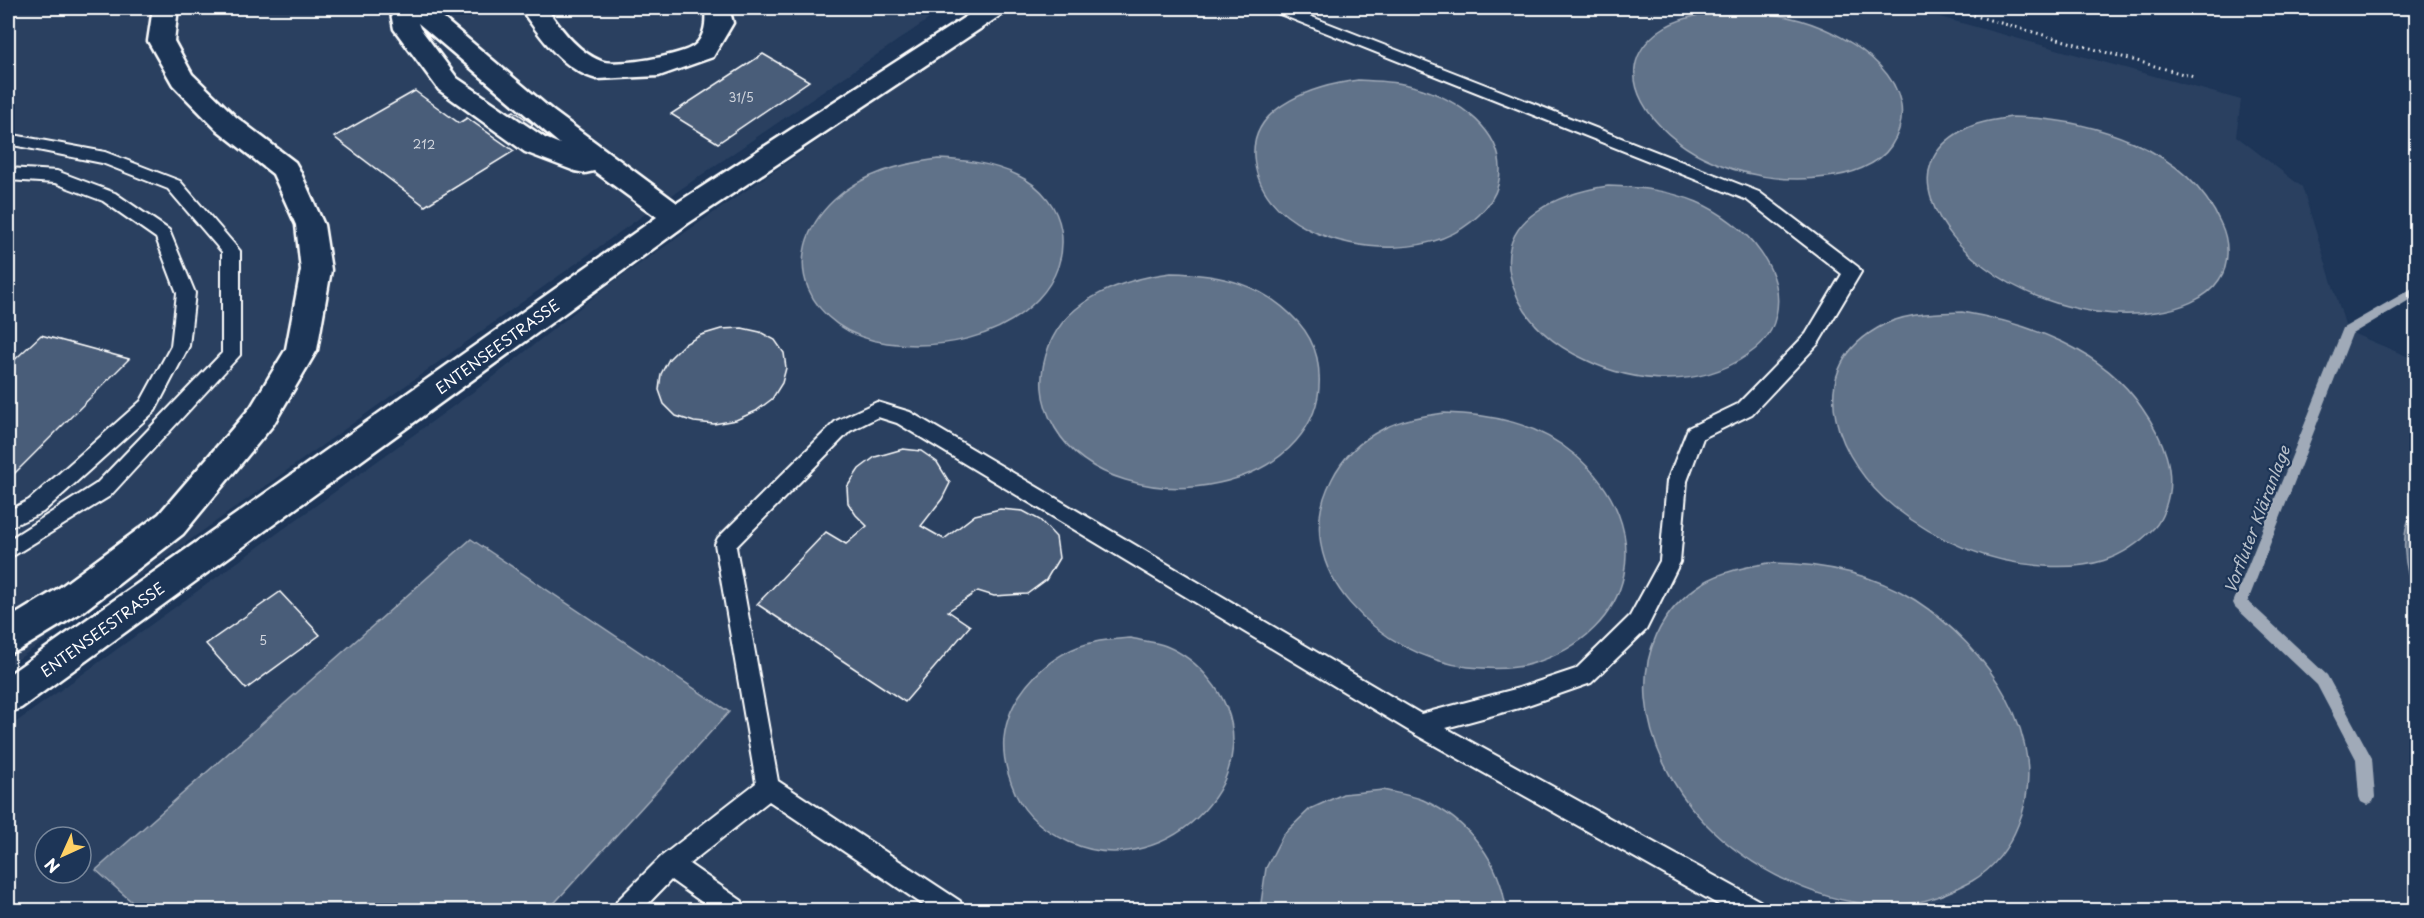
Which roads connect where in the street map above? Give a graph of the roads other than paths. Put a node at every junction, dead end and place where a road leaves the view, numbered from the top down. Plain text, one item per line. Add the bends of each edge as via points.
1 (166, 8) edge
2 (403, 8) edge
3 (417, 8) edge
4 (533, 8) edge
5 (995, 8) edge
6 (1277, 8) edge
7 (718, 15) edge
8 (8, 139) edge
9 (8, 174) edge
10 (614, 174) junction
11 (668, 211) junction
12 (8, 520) edge
13 (8, 550) edge
14 (8, 638) edge
15 (8, 696) edge
16 (1419, 725) junction
17 (768, 787) junction
18 (670, 864) junction
19 (626, 910) edge
20 (733, 910) edge
21 (951, 910) edge
22 (1751, 910) edge

1 - 14 street via 162,41 182,80 226,123 285,169 310,225 316,270 301,350 262,416 171,524 72,599
2 - 10 street via 407,29 448,84 535,145
3 - 10 street via 486,72
4 - 7 street via 561,46 597,71 659,68 704,51
5 - 11 street, ENTENSEESTRASSE
6 - 16 lane via 1753,196 1852,272 1812,339 1746,409 1695,434 1677,481 1670,562 1638,623 1583,676
8 - 13 lane via 105,158 174,185 231,251 231,355 103,490
9 - 12 lane via 57,177 109,197 163,234 186,293 180,346 148,406 36,506
10 - 11 street
11 - 15 street, ENTENSEESTRASSE
16 - 17 lane via 903,417 877,409 843,426 725,544
16 - 22 lane
17 - 18 lane
17 - 21 lane
18 - 19 lane
18 - 20 lane

